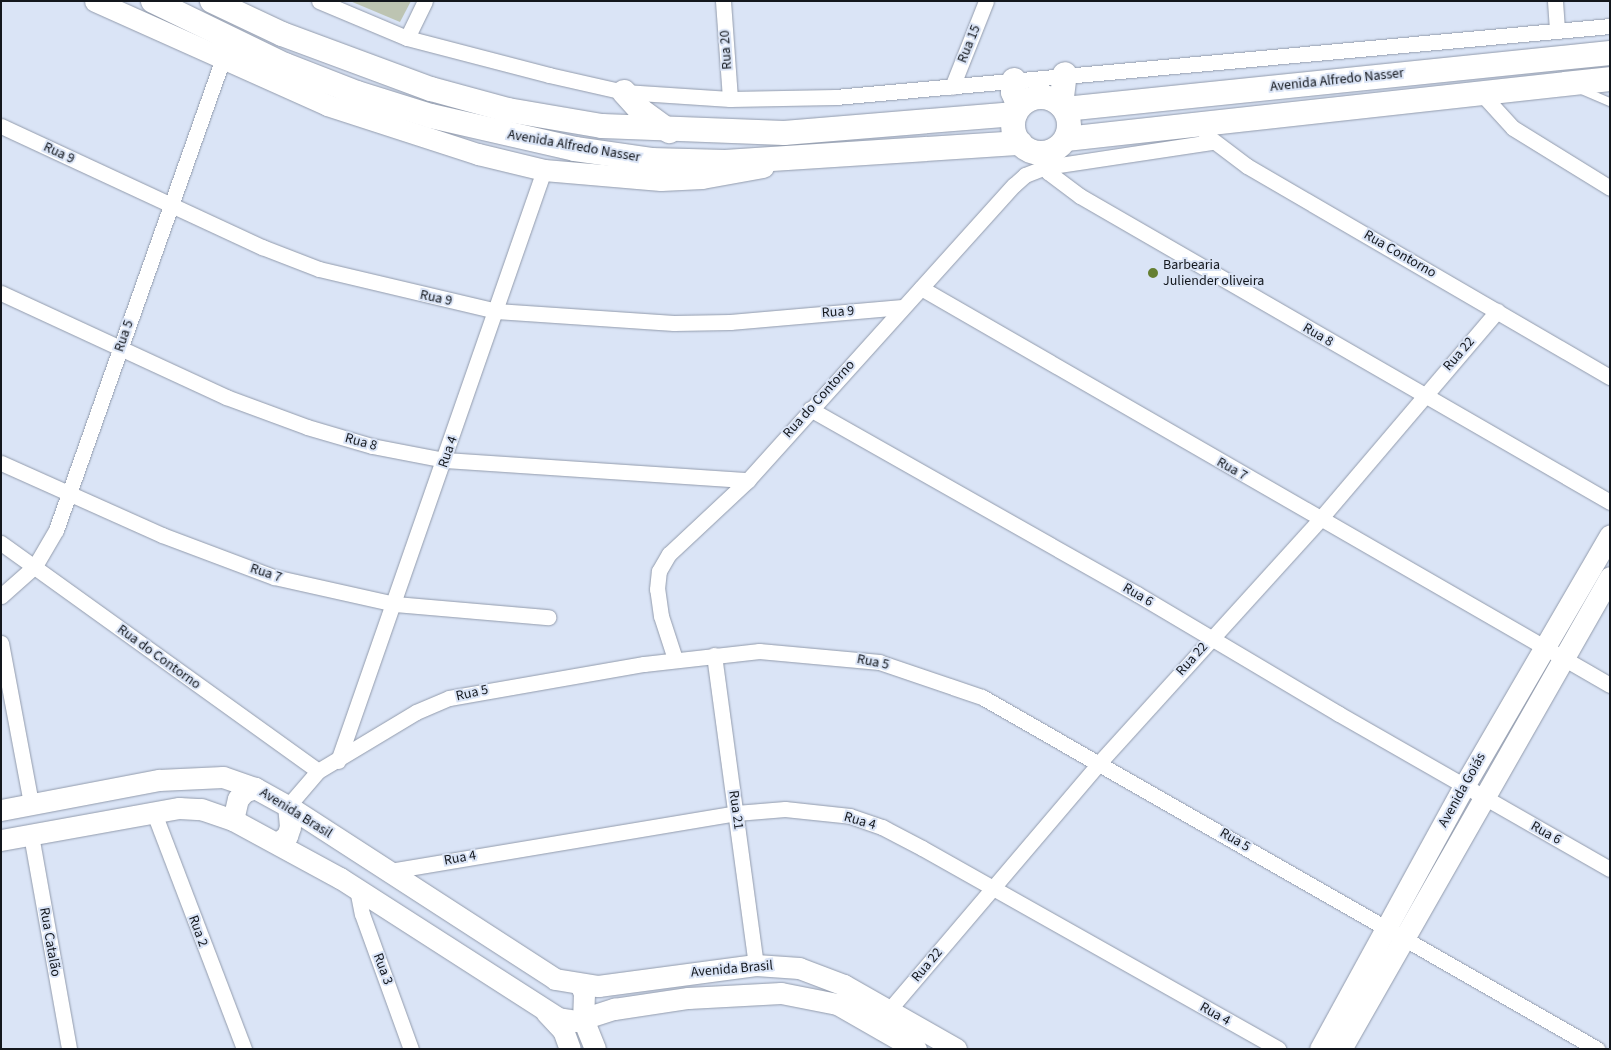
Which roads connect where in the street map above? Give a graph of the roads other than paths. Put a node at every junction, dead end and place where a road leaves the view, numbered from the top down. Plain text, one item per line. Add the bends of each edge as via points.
1 (95, 1) edge
2 (153, 1) edge
3 (212, 1) edge
4 (319, 1) edge
5 (424, 1) edge
6 (723, 1) edge
7 (986, 1) edge
8 (1555, 1) edge
9 (171, 22) junction
10 (1610, 26) edge
11 (1558, 30) junction
12 (407, 38) junction
13 (1610, 53) edge
14 (222, 60) junction
15 (1065, 74) junction
16 (1610, 79) edge
17 (1014, 80) junction
18 (1566, 84) junction
19 (952, 87) junction
20 (624, 92) junction
21 (1481, 93) junction
22 (730, 99) junction
23 (1610, 102) edge
24 (1063, 107) junction
25 (1017, 111) junction
26 (1, 126) edge
27 (669, 131) junction
28 (1205, 133) junction
29 (1066, 138) junction
30 (1020, 143) junction
31 (789, 159) junction
32 (1044, 160) junction
33 (544, 170) junction
34 (1610, 188) edge
35 (172, 205) junction
36 (921, 288) junction
37 (1, 293) edge
38 (902, 307) junction
39 (496, 311) junction
40 (1497, 311) junction
41 (120, 348) junction
42 (1610, 377) edge
43 (1423, 395) junction
44 (810, 409) junction
45 (445, 460) junction
46 (1, 463) edge
47 (748, 480) junction
48 (69, 493) junction
49 (1610, 502) edge
50 (1320, 518) junction
51 (1610, 535) edge
52 (1, 542) edge
53 (35, 566) junction
54 (1610, 577) edge
55 (1, 596) edge
56 (395, 604) junction
57 (548, 617) dead end
58 (1212, 638) junction
59 (1, 643) edge
60 (1544, 646) junction
61 (714, 655) junction
62 (1563, 656) junction
63 (675, 659) junction
64 (1610, 685) edge
65 (338, 761) junction
66 (1100, 762) junction
67 (318, 771) junction
68 (1464, 786) junction
69 (255, 788) junction
70 (1482, 798) junction
71 (31, 804) junction
72 (288, 806) junction
73 (1, 810) edge
74 (154, 813) junction
75 (736, 813) junction
76 (233, 820) junction
77 (31, 834) junction
78 (1, 840) edge
79 (277, 843) junction
80 (1610, 869) edge
81 (390, 871) junction
82 (993, 887) junction
83 (357, 889) junction
84 (1395, 933) junction
85 (756, 964) junction
86 (556, 979) junction
87 (580, 984) junction
88 (840, 995) junction
89 (544, 1009) junction
90 (889, 1010) junction
91 (583, 1019) junction
92 (69, 1049) edge
93 (244, 1049) edge
94 (411, 1049) edge
95 (570, 1049) edge
96 (594, 1049) edge
97 (916, 1049) edge
98 (956, 1049) edge
99 (1278, 1049) edge
100 (1320, 1049) edge
101 (1341, 1049) edge
102 (1597, 1049) edge

1 - 9 street
2 - 9 main road, Avenida Alfredo Nasser
3 - 27 main road, Avenida Alfredo Nasser via 328,53 430,89 508,110 574,122
4 - 12 street
5 - 12 street
6 - 22 street, Rua 20
7 - 19 street, Rua 15
8 - 11 street
9 - 14 street
9 - 31 main road, Avenida Alfredo Nasser via 358,93 498,133 651,160
10 - 11 street
11 - 15 street
12 - 20 street
13 - 24 main road, Avenida Alfredo Nasser
14 - 33 street via 381,124
14 - 35 street, Rua 5
15 - 17 street
15 - 24 main road
16 - 18 main road, Avenida Alfredo Nasser
17 - 19 street
17 - 25 main road
18 - 21 main road, Avenida Alfredo Nasser
18 - 23 lane
19 - 22 street via 836,97
20 - 22 street
20 - 27 main road via 640,110
21 - 28 main road, Avenida Alfredo Nasser
21 - 34 street via 1513,128
24 - 25 main road via 1044,97 1035,97
24 - 29 main road via 1069,124
25 - 27 main road, Avenida Alfredo Nasser via 784,133
25 - 30 main road via 1015,134
26 - 35 street, Rua 9
28 - 29 main road, Avenida Alfredo Nasser
28 - 32 street, Rua do Contorno
28 - 40 street, Rua Contorno via 1247,166
29 - 32 main road
30 - 31 main road, Avenida Alfredo Nasser
30 - 32 main road
31 - 33 street via 746,172 661,180
32 - 36 street, Rua do Contorno via 1014,185
32 - 43 street, Rua 8 via 1053,178 1080,196
33 - 39 street, Rua 4
35 - 39 street, Rua 9 via 262,247 319,269
35 - 41 street, Rua 5
36 - 38 street, Rua do Contorno
36 - 50 street, Rua 7
37 - 41 street, Rua 8
38 - 39 street, Rua 9 via 674,324
38 - 44 street, Rua do Contorno
39 - 45 street, Rua 4
40 - 42 street, Rua Contorno
40 - 43 street, Rua 22
41 - 45 street, Rua 8 via 226,397 307,427 372,446
41 - 48 street, Rua 5
43 - 49 street, Rua 8
43 - 50 street, Rua 22
44 - 47 street, Rua do Contorno
44 - 58 street, Rua 6
45 - 47 street, Rua 8
45 - 56 street, Rua 4
46 - 48 street, Rua 7
47 - 63 street, Rua do Contorno via 669,554 659,571 657,589 661,616
48 - 53 street, Rua 5 via 56,530
48 - 56 street, Rua 7 via 162,535 274,577
50 - 58 street, Rua 22
50 - 60 street, Rua 7
51 - 60 street, Avenida Goiás
52 - 53 street, Rua do Contorno
53 - 55 street, Rua 5
53 - 67 street, Rua do Contorno
54 - 62 street, Avenida Goiás
56 - 57 street, Rua 7
56 - 65 street, Rua 4
58 - 66 street, Rua 22
58 - 68 street, Rua 6
59 - 71 street
60 - 62 street, Rua 7
60 - 68 street, Avenida Goiás
61 - 63 street, Rua 5
61 - 66 street, Rua 5 via 759,650 879,662 982,697
61 - 75 street, Rua 21
62 - 64 street
62 - 70 street, Avenida Goiás
63 - 65 street, Rua 5 via 498,687 449,698 416,712
65 - 67 street, Rua 5
66 - 82 street, Rua 22
66 - 84 street, Rua 5
67 - 72 street
68 - 70 street, Rua 6
68 - 84 street, Avenida Goiás
69 - 71 street, Avenida Brasil via 223,777 186,776
69 - 72 street, Avenida Brasil
69 - 76 street via 244,792 238,799
70 - 80 street, Rua 6
70 - 84 street, Avenida Goiás
71 - 73 street, Avenida Brasil
72 - 79 street via 290,827 287,836
72 - 81 street, Avenida Brasil
74 - 76 street, Avenida Brasil via 201,809
74 - 77 street, Avenida Brasil
74 - 93 street, Rua 2
75 - 81 street, Rua 4
75 - 82 street, Rua 4 via 785,809 850,816 882,827
75 - 85 street, Rua 21
76 - 79 street, Avenida Brasil
77 - 78 street, Avenida Brasil
77 - 92 street, Rua Catalão
79 - 83 street, Avenida Brasil
81 - 86 street, Avenida Brasil
82 - 90 street, Rua 22
82 - 99 street, Rua 4
83 - 89 street, Avenida Brasil
83 - 94 street, Rua 3 via 360,908
84 - 100 street, Avenida Goiás
84 - 101 street, Avenida Goiás
84 - 102 street, Rua 5
85 - 87 street, Avenida Brasil via 598,986
85 - 88 street, Avenida Brasil via 799,968
86 - 87 street, Avenida Brasil
86 - 89 street via 546,994
87 - 91 street via 584,993
88 - 90 street, Avenida Brasil
88 - 91 street, Avenida Brasil via 761,992 688,998 614,1010
88 - 97 street, Avenida Brasil
89 - 91 street, Avenida Brasil via 566,1020
89 - 95 street, Avenida Brasil via 563,1030
90 - 98 street, Avenida Brasil
91 - 96 street

